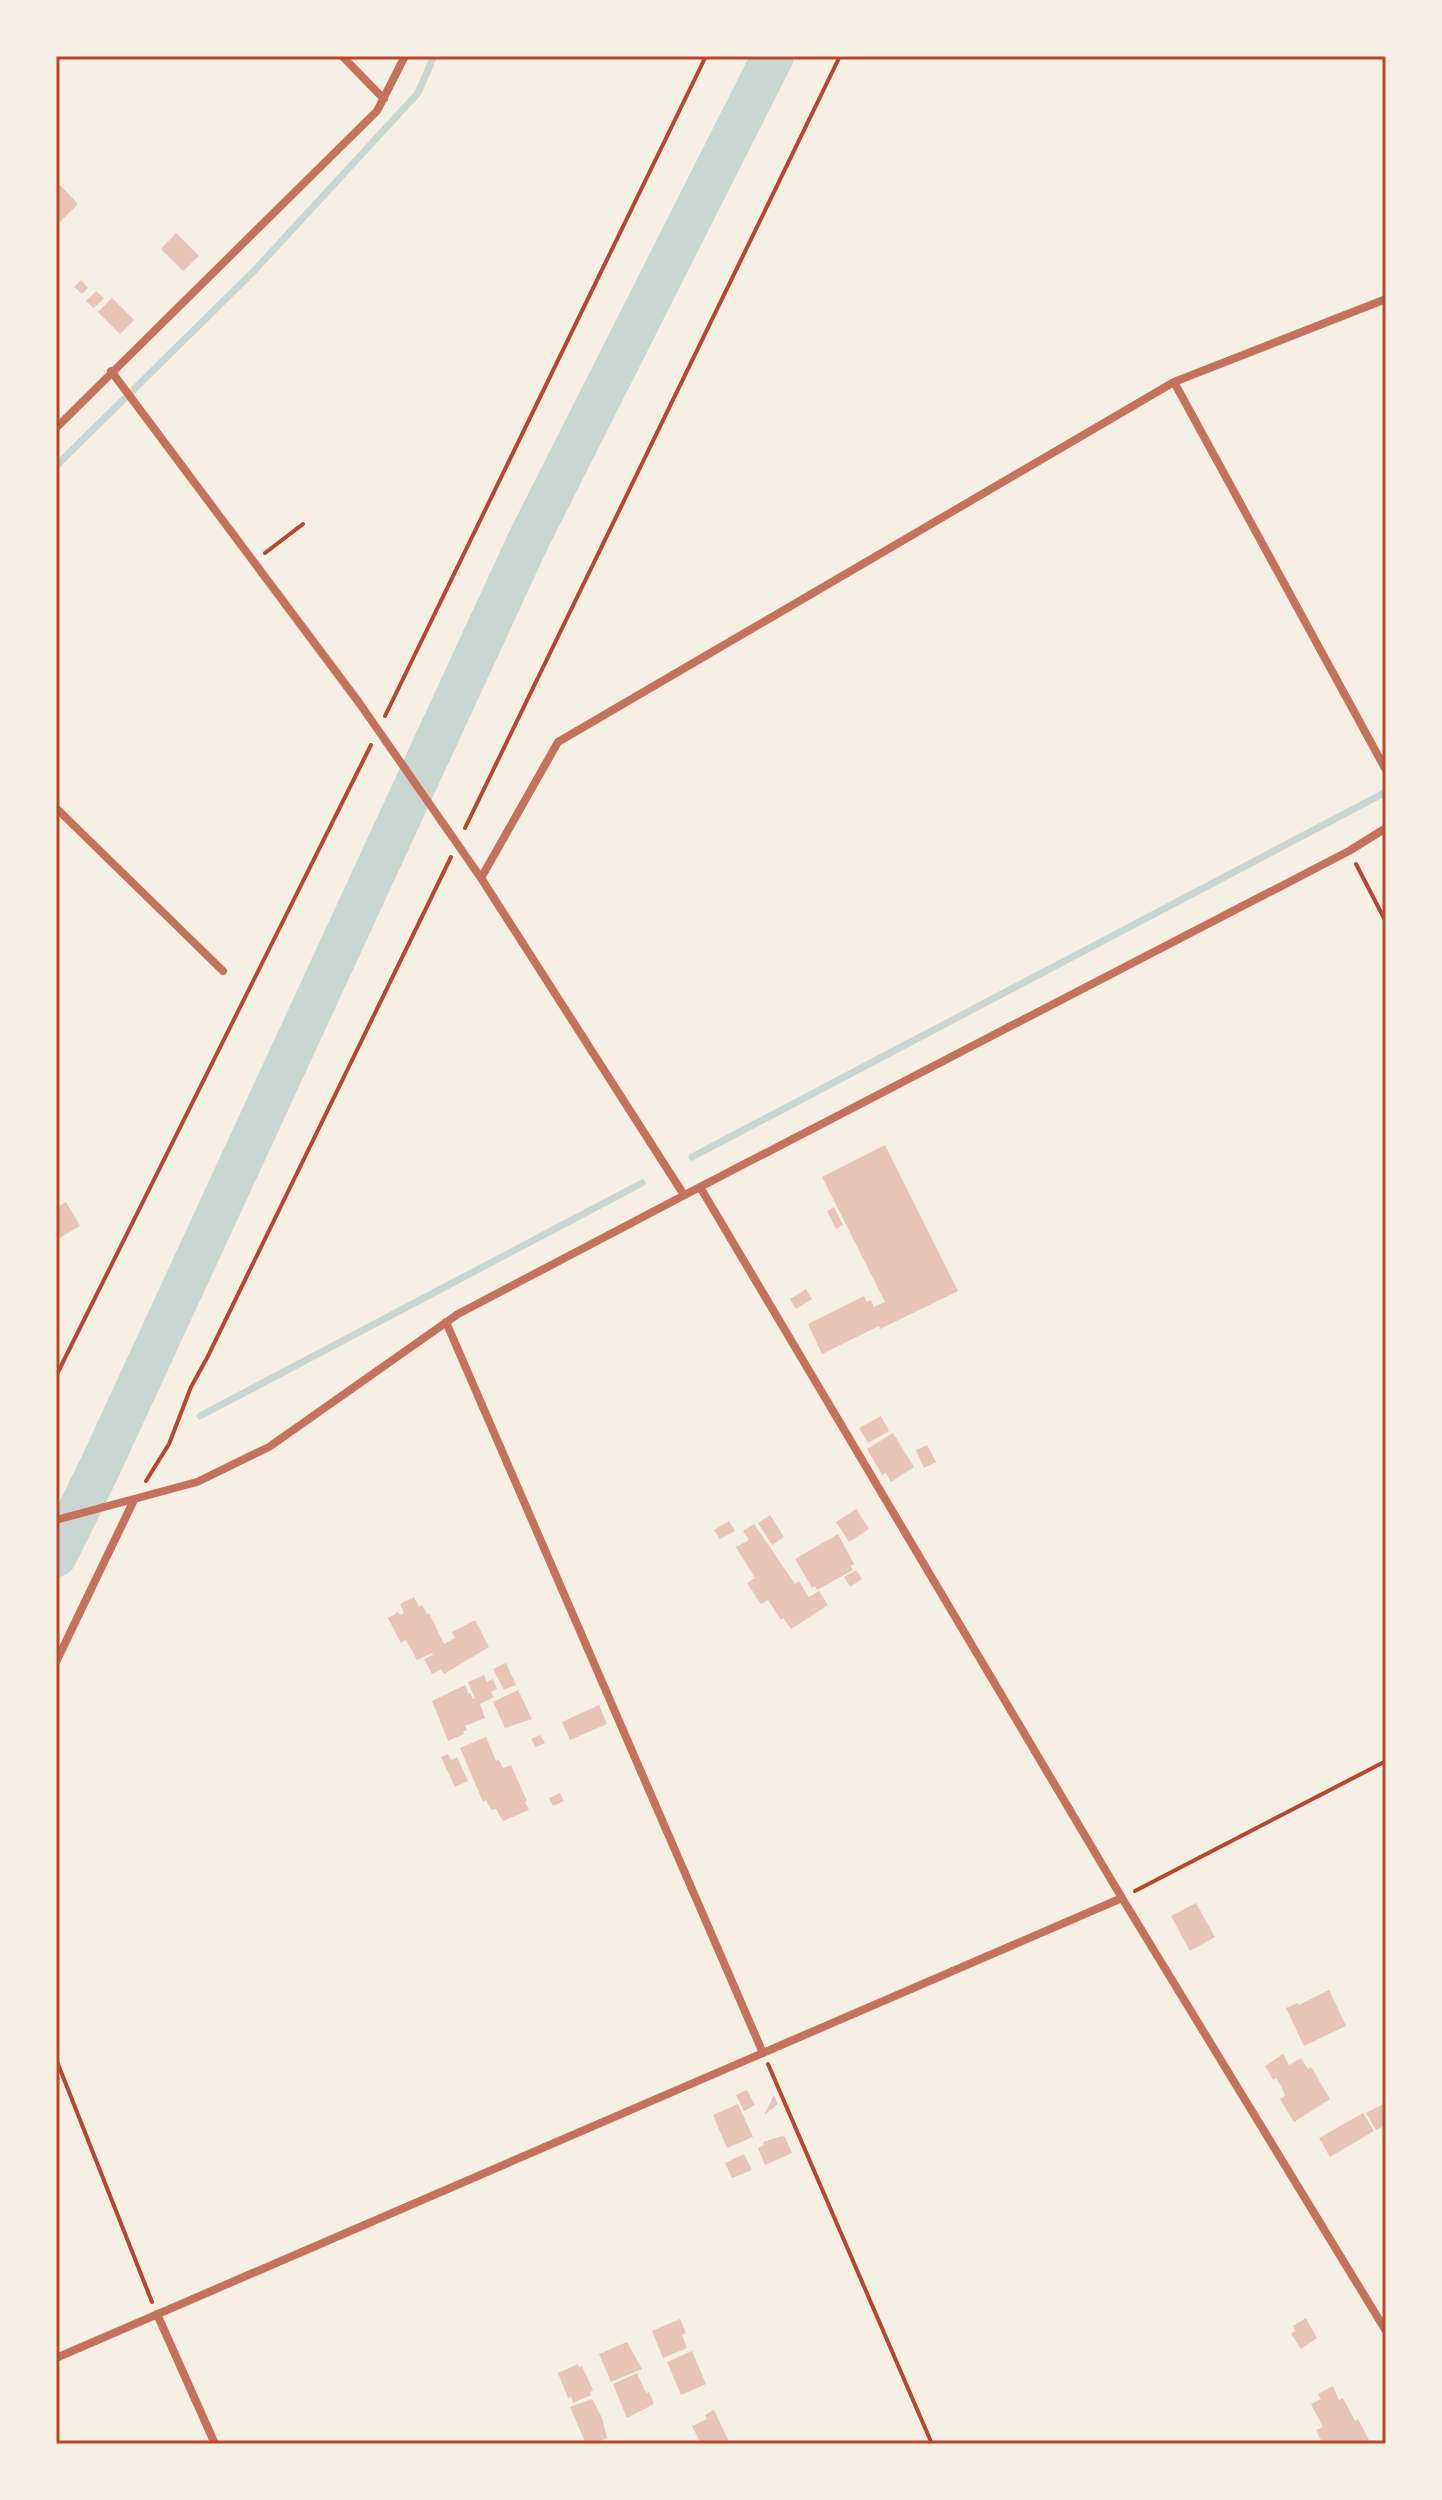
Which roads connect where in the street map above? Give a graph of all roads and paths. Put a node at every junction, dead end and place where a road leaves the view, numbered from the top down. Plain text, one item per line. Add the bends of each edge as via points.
1 (342, 56) edge
2 (405, 56) edge
3 (706, 56) edge
4 (840, 56) edge
5 (384, 99) junction
6 (1386, 299) edge
7 (111, 371) junction
8 (1174, 382) junction
9 (56, 428) edge
10 (303, 524) dead end
11 (279, 543) dead end
12 (379, 730) junction
13 (1386, 770) edge
14 (56, 808) edge
15 (1386, 828) edge
16 (457, 844) junction
17 (1349, 851) junction
18 (481, 878) junction
19 (1386, 922) edge
20 (223, 971) dead end
21 (700, 1187) junction
22 (684, 1195) junction
23 (446, 1322) junction
24 (56, 1376) edge
25 (134, 1500) junction
26 (56, 1520) edge
27 (56, 1662) edge
28 (1386, 1761) edge
29 (1122, 1898) junction
30 (763, 2053) junction
31 (56, 2059) edge
32 (157, 2314) junction
33 (1386, 2331) edge
34 (56, 2358) edge
35 (215, 2444) edge
36 (932, 2444) edge

1 - 5 street
2 - 5 street
3 - 12 path
4 - 16 path
5 - 7 street via 340,149
6 - 8 street
7 - 9 street
7 - 12 street
8 - 13 street
8 - 18 street via 558,742
10 - 11 path
12 - 16 street
12 - 24 path
14 - 20 street
15 - 17 street
16 - 18 street
16 - 25 path via 191,1387 169,1444
17 - 19 path
17 - 21 street
18 - 22 street
21 - 22 street
21 - 29 street
22 - 23 street
23 - 25 street via 269,1447 197,1482
23 - 30 street
25 - 26 street
25 - 27 street
28 - 29 path
29 - 30 street
29 - 33 street
30 - 32 street
30 - 36 path
31 - 32 path
32 - 34 street
32 - 35 street

